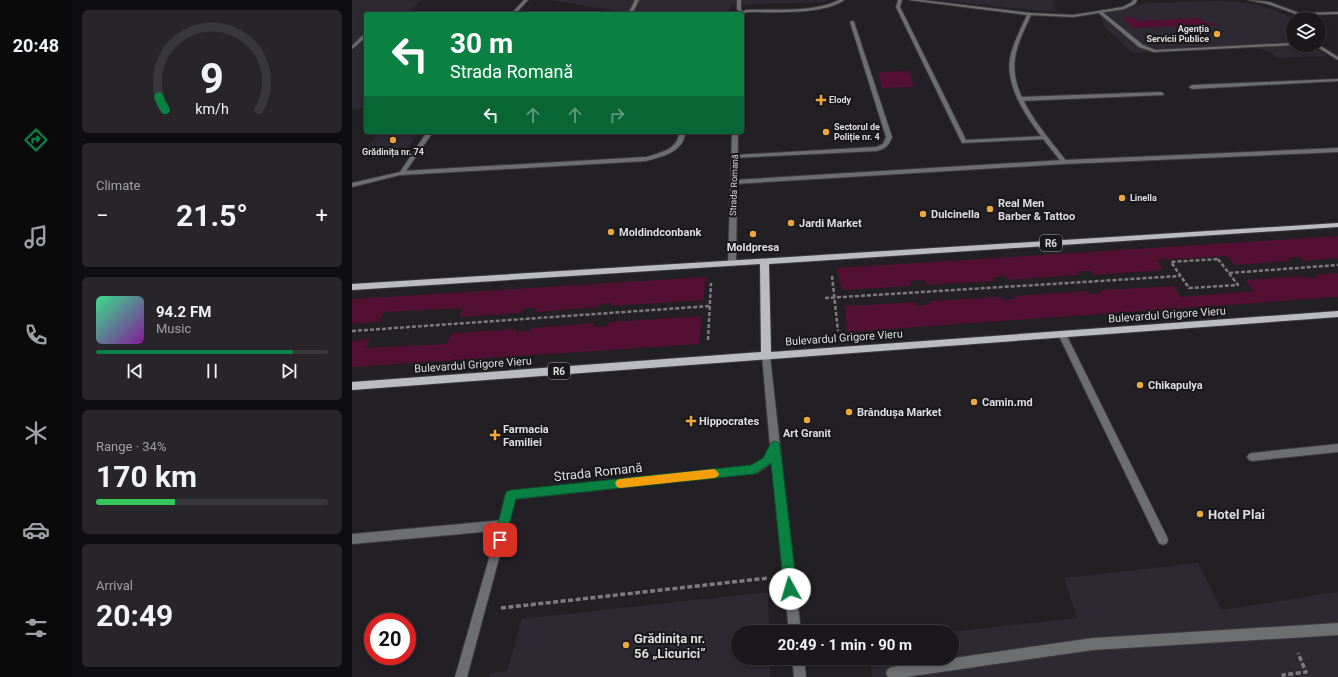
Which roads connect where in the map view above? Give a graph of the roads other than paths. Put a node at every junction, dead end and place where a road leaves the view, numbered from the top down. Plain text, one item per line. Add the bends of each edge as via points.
1 (526, 0) edge
2 (637, 0) edge
3 (739, 0) edge
4 (842, 0) edge
5 (900, 0) edge
6 (911, 0) edge
7 (1135, 0) edge
8 (1250, 0) edge
9 (1290, 11) joint
10 (515, 12) edge
11 (631, 12) edge
12 (740, 12) edge
13 (1100, 12) junction
14 (744, 13) edge
15 (1338, 13) edge
16 (1030, 14) junction
17 (852, 22) dead end
18 (364, 37) edge
19 (1286, 44) edge
20 (352, 48) edge
21 (1326, 51) edge
22 (1338, 59) edge
23 (1338, 80) edge
24 (1192, 87) dead end
25 (1161, 94) dead end
26 (1020, 99) junction
27 (429, 134) edge
28 (682, 134) edge
29 (735, 134) edge
30 (1045, 138) junction
31 (1338, 150) edge
32 (735, 157) junction
33 (1064, 162) junction
34 (402, 173) junction
35 (734, 182) junction
36 (352, 186) edge
37 (1338, 225) edge
38 (764, 261) junction
39 (732, 263) junction
40 (352, 287) edge
41 (1338, 314) edge
42 (1062, 334) junction
43 (766, 356) junction
44 (352, 386) edge
45 (775, 446) junction
46 (1338, 448) edge
47 (1252, 457) dead end
48 (504, 525) junction
49 (352, 539) edge
50 (1163, 540) dead end
51 (794, 625) edge
52 (1338, 629) edge
53 (799, 665) edge
54 (892, 673) dead end
55 (461, 677) edge
56 (800, 677) edge

1 - 10 street
2 - 11 street
3 - 12 street
4 - 14 street via 815,8
5 - 30 street via 898,7 964,142
6 - 16 street
7 - 13 street via 1124,8
8 - 9 street
9 - 15 street via 1299,14
13 - 16 street via 1073,16
13 - 19 street via 1141,46 1154,51
16 - 26 street via 1012,63 1013,77
17 - 32 street via 889,137 884,147
18 - 20 street
21 - 22 street
23 - 24 street
25 - 26 street
26 - 30 street
27 - 34 street
28 - 34 street via 681,141 668,151 646,159
29 - 32 street, Strada Romană
30 - 33 street
31 - 33 street
32 - 35 street, Strada Romană
33 - 35 street
34 - 36 street
35 - 39 street, Strada Romană
37 - 38 main road, R6
38 - 39 main road, R6
38 - 43 main road
39 - 40 main road, R6
41 - 42 main road, Bulevardul Grigore Vieru / R6
42 - 43 main road, Bulevardul Grigore Vieru / R6
42 - 50 street
43 - 44 main road, Bulevardul Grigore Vieru / R6
43 - 45 street
45 - 48 street, Strada Romană via 767,461 754,470 511,495
45 - 51 street
46 - 47 street
48 - 49 street
48 - 55 street, Strada Romană
52 - 54 street via 1093,644
53 - 56 street

